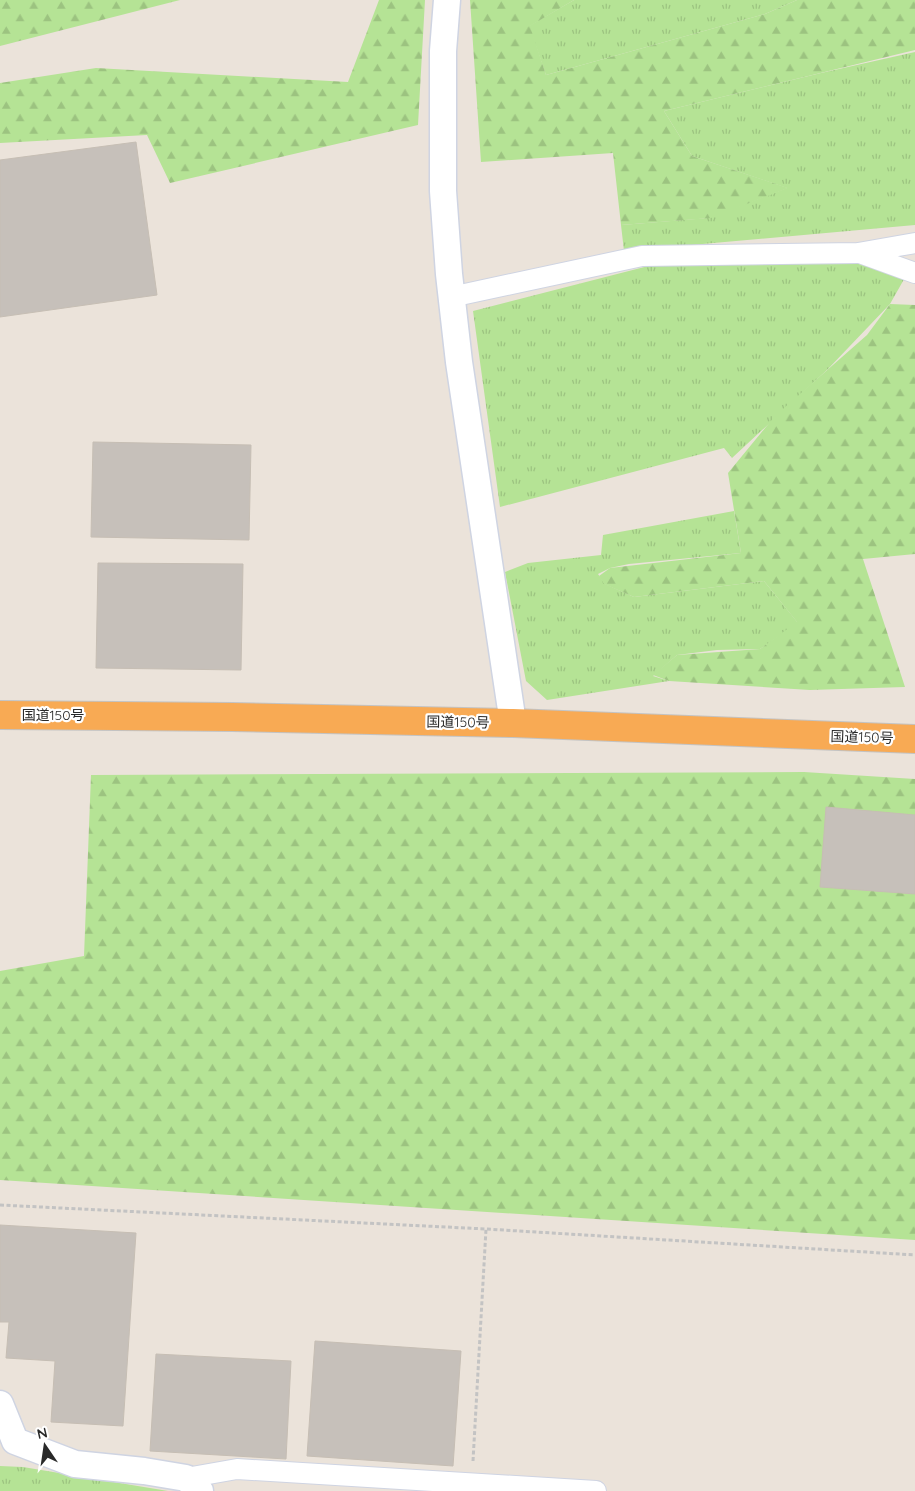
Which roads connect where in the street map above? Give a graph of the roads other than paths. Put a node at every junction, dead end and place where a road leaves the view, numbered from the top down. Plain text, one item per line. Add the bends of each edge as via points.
1 (447, 0) edge
2 (915, 243) edge
3 (858, 253) junction
4 (915, 273) edge
5 (451, 297) junction
6 (0, 715) edge
7 (513, 723) junction
8 (915, 739) edge
9 (0, 1404) edge
10 (7, 1442) edge
11 (193, 1485) edge
12 (596, 1491) edge

1 - 5 street via 443,51 443,191
2 - 3 street
3 - 4 street
3 - 5 street via 642,256
5 - 7 street
6 - 7 highway, 国道150号
7 - 8 highway, 国道150号
9 - 10 street
10 - 11 street via 75,1464 144,1471
11 - 12 street via 237,1469

